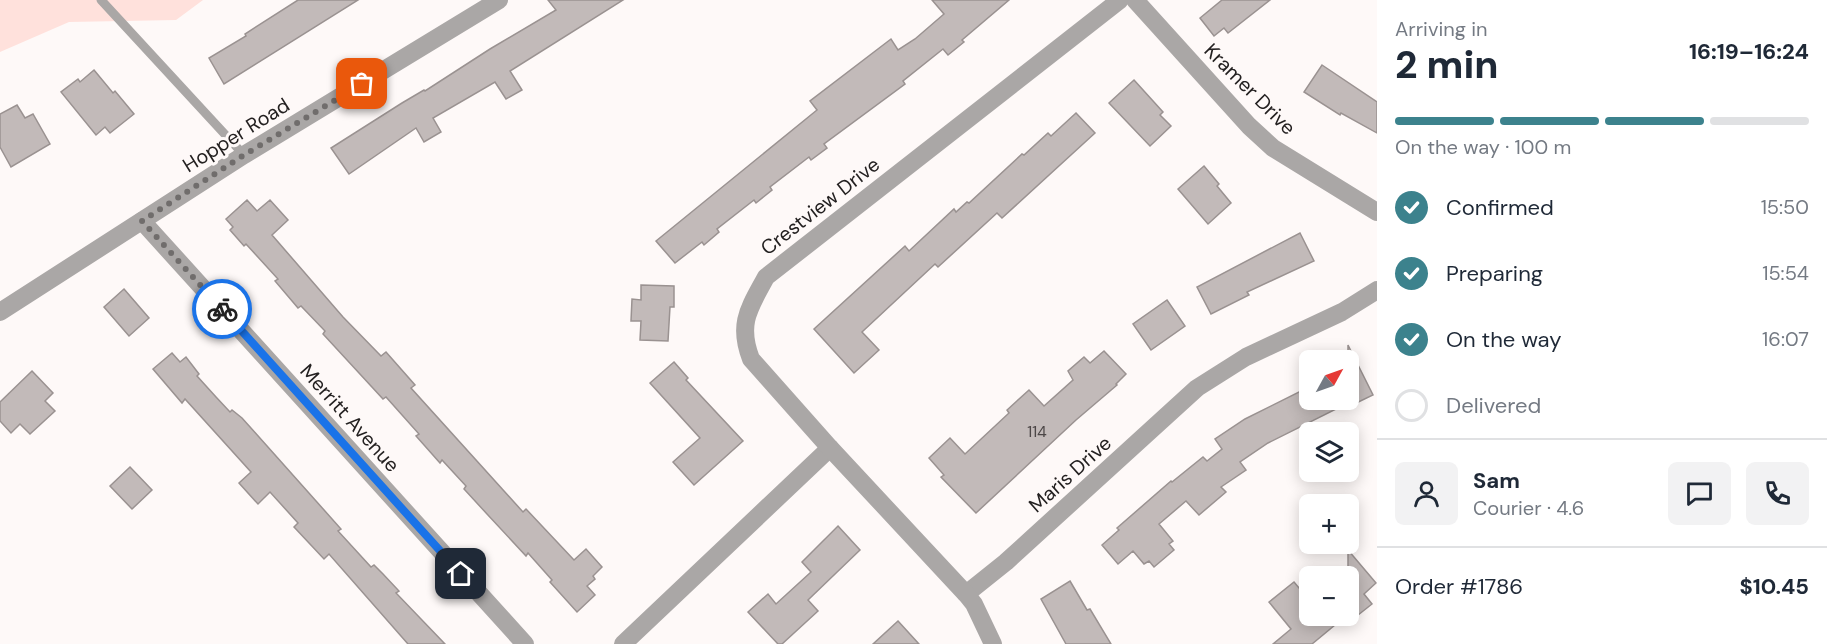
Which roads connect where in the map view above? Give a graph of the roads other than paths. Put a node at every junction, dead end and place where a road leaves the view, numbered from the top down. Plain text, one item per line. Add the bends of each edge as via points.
1 (101, 0) edge
2 (499, 0) edge
3 (1120, 0) edge
4 (1135, 0) edge
5 (244, 155) junction
6 (1377, 212) edge
7 (142, 221) junction
8 (1377, 290) edge
9 (0, 312) edge
10 (830, 448) junction
11 (966, 594) junction
12 (525, 644) edge
13 (623, 644) edge
14 (993, 644) edge

1 - 5 lane
2 - 5 street, Hopper Road
3 - 10 street, Crestview Drive via 766,277 747,312 745,342 752,359
4 - 6 street, Kramer Drive via 1273,148
5 - 7 street, Hopper Road
7 - 9 street, Hopper Road
7 - 12 street, Merritt Avenue
8 - 11 street, Maris Drive via 1342,312 1246,357 1197,388
10 - 11 street
10 - 13 street
11 - 14 street

